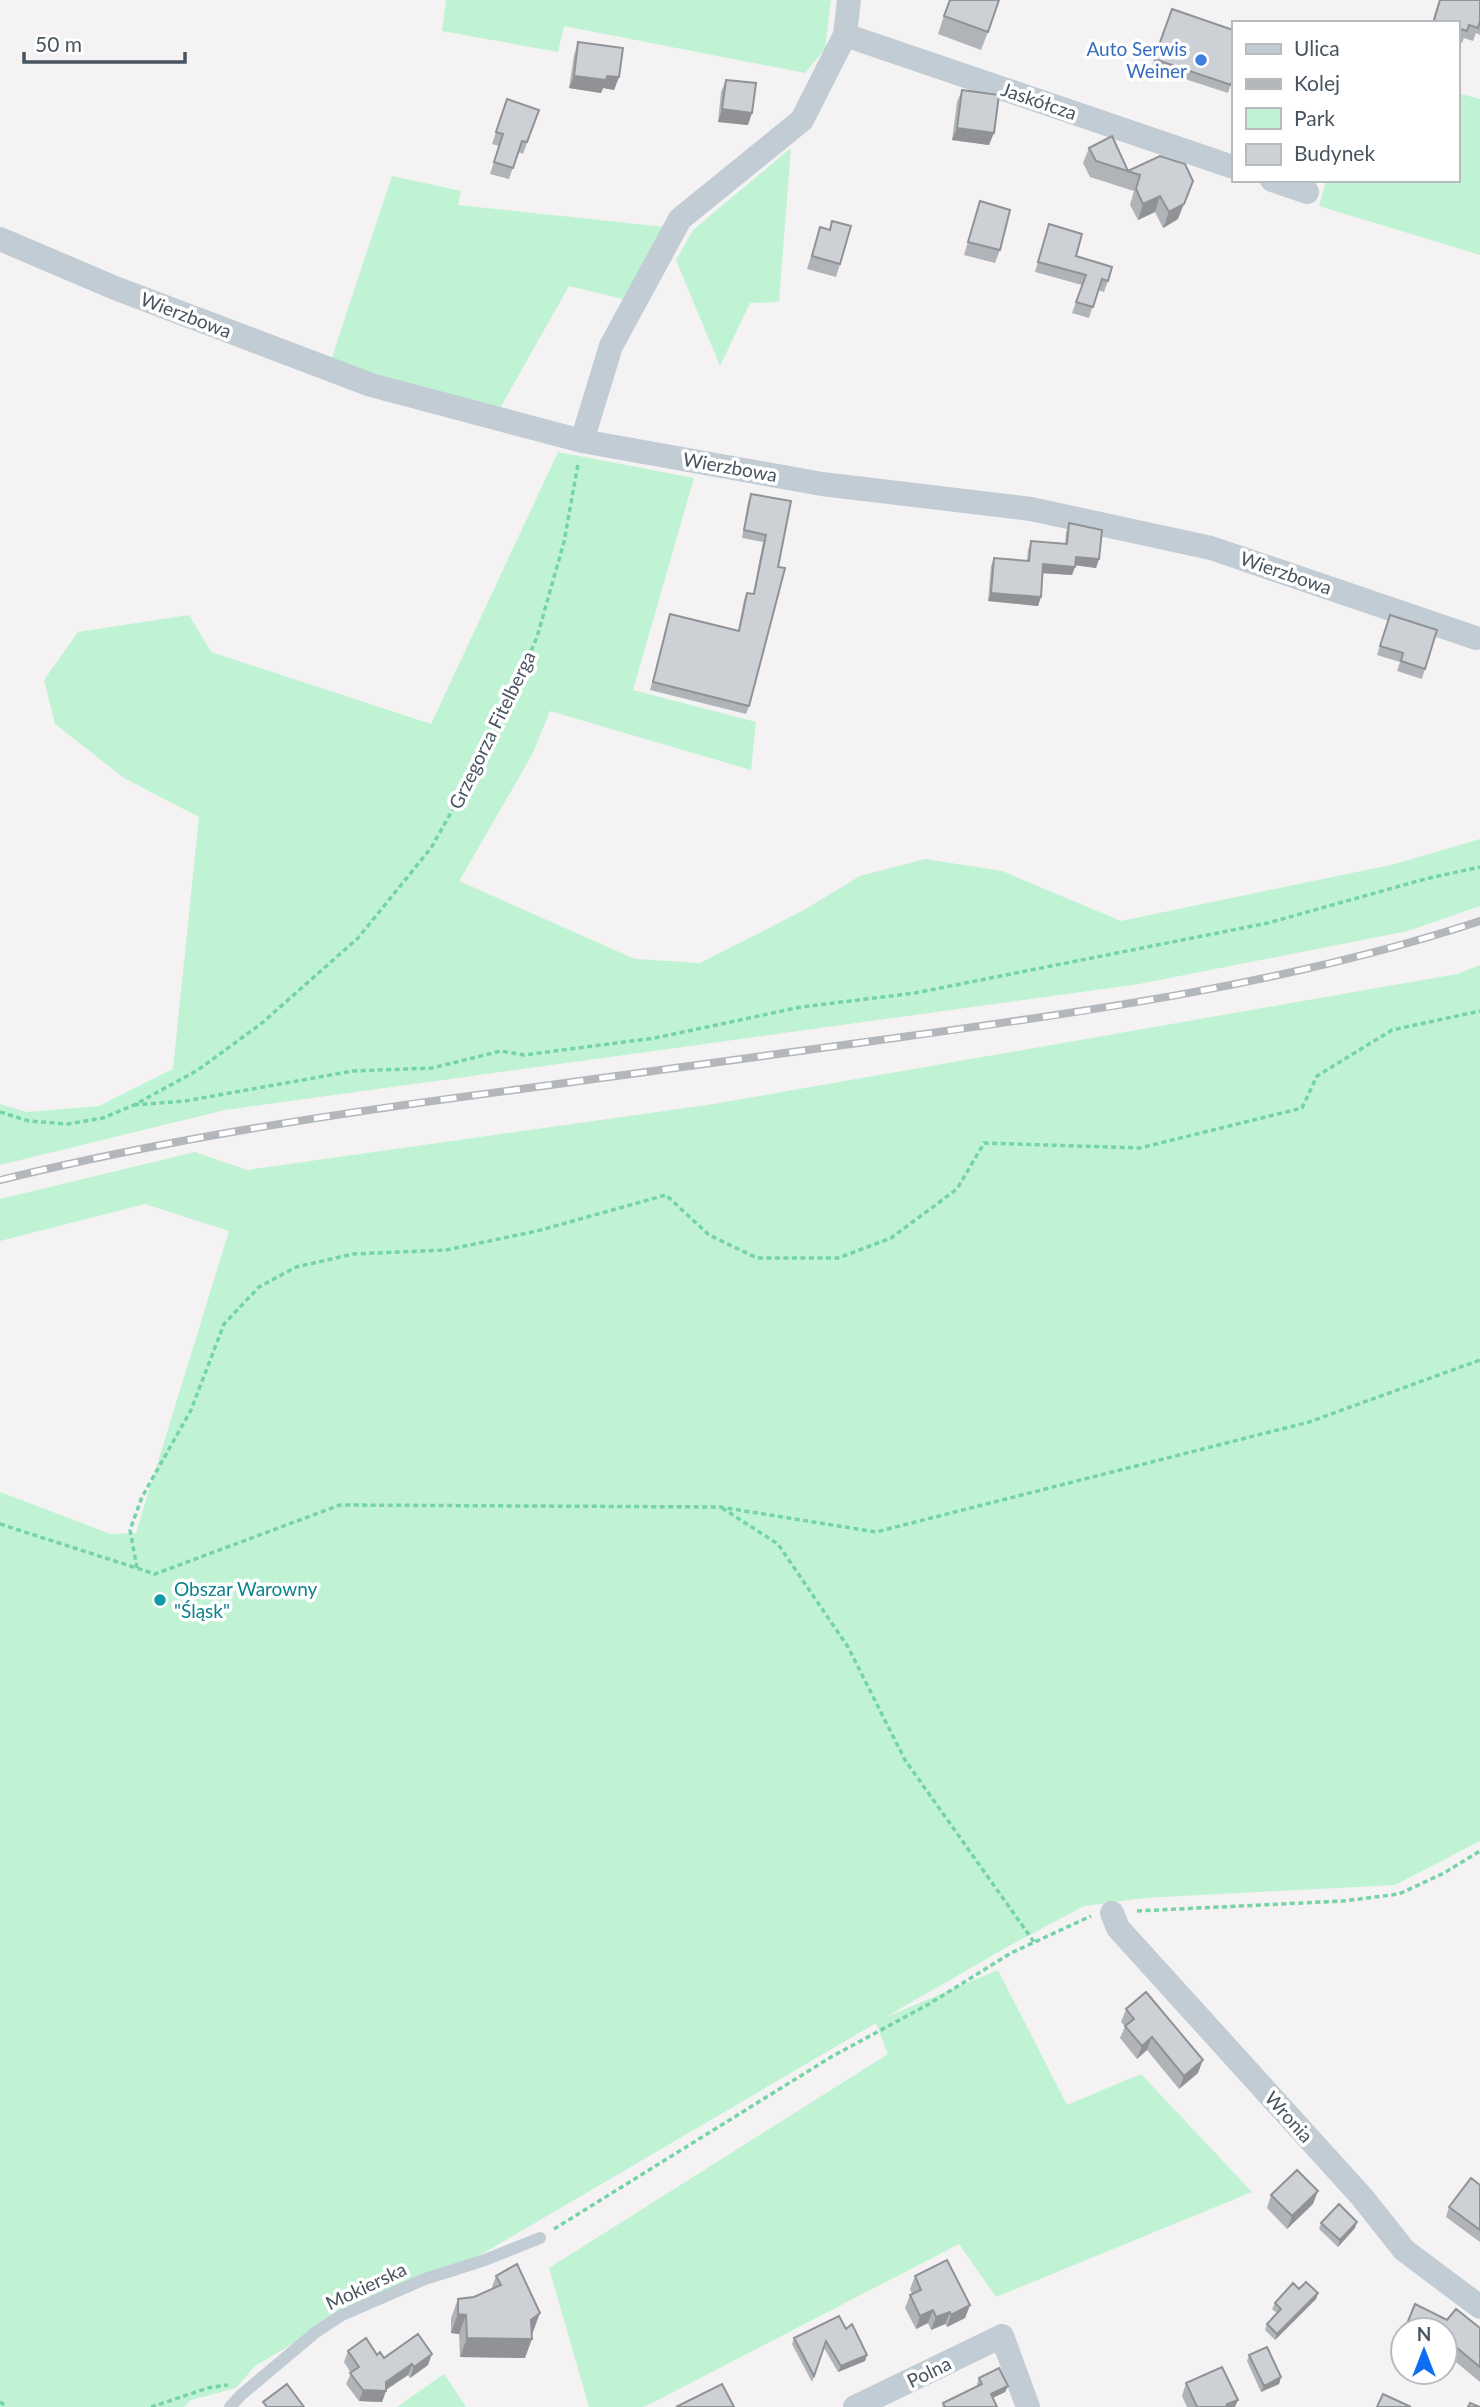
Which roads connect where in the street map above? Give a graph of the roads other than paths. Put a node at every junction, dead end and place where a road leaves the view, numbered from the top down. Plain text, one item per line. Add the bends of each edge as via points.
1 (849, 0) edge
2 (845, 35) junction
3 (1232, 167) edge
4 (1278, 182) edge
5 (1307, 192) dead end
6 (0, 239) edge
7 (582, 441) junction
8 (1475, 638) dead end
9 (1112, 1913) road end
10 (540, 2238) road end
11 (1480, 2307) edge
12 (230, 2407) edge
13 (855, 2407) edge
14 (1028, 2407) edge

1 - 2 street
2 - 3 street, Jaskółcza
2 - 7 street via 802,120 680,219 611,346
4 - 5 street
6 - 7 street, Wierzbowa via 371,385
7 - 8 street, Wierzbowa via 822,484 1031,509 1212,548
9 - 11 street, Wronia via 1118,1927 1362,2197 1397,2244
10 - 12 lane, Mokierska via 342,2315
13 - 14 street, Polna via 1002,2336

